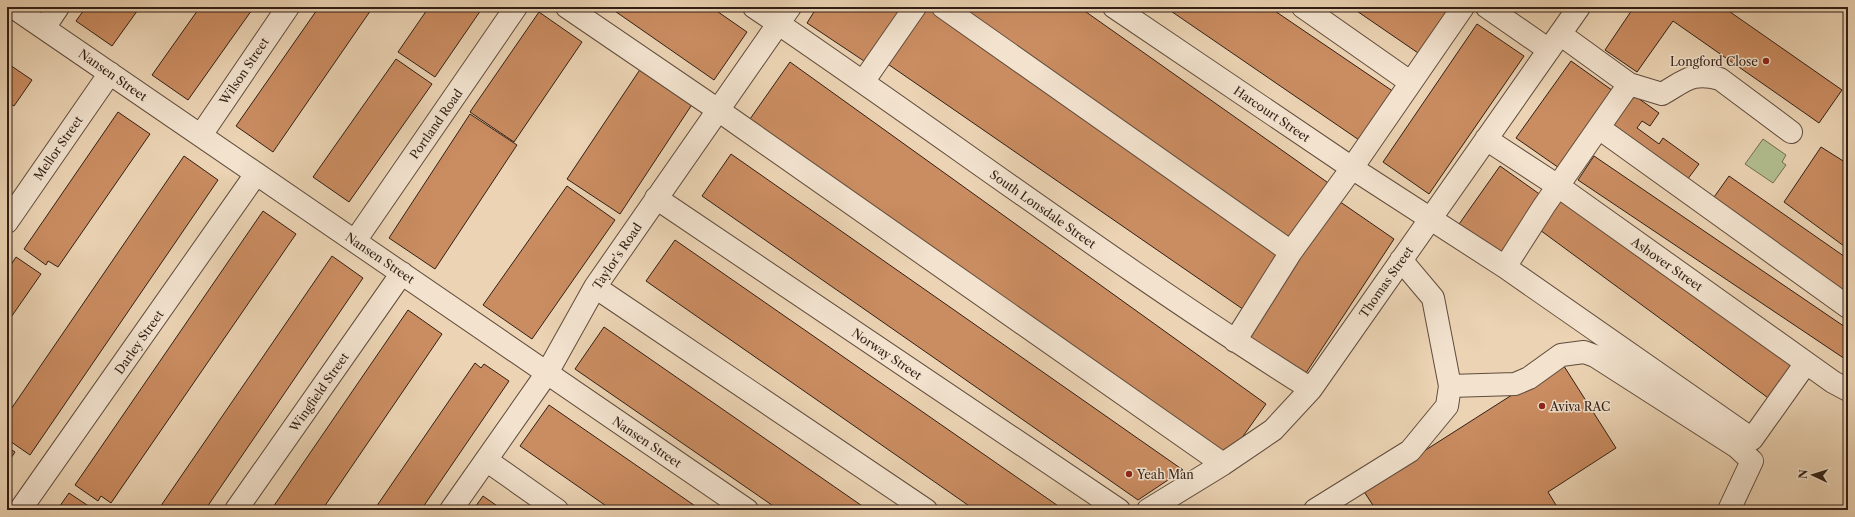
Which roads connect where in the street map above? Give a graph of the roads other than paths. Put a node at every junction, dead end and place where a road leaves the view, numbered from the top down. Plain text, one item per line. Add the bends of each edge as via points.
1 (13, 7) edge
2 (58, 7) edge
3 (288, 7) edge
4 (516, 7) edge
5 (568, 7) edge
6 (754, 7) edge
7 (915, 7) edge
8 (943, 7) edge
9 (1114, 7) edge
10 (1303, 7) edge
11 (1463, 7) edge
12 (1487, 7) edge
13 (1579, 7) edge
14 (784, 15) edge
15 (44, 28) junction
16 (1554, 42) junction
17 (110, 73) junction
18 (863, 82) junction
19 (1410, 82) junction
20 (1629, 84) junction
21 (718, 110) junction
22 (1599, 128) junction
23 (1791, 132) dead end
24 (200, 136) junction
25 (1486, 139) junction
26 (1352, 168) junction
27 (256, 174) junction
28 (1558, 186) junction
29 (656, 198) junction
30 (1430, 219) junction
31 (7, 222) edge
32 (355, 241) junction
33 (1291, 252) junction
34 (1401, 260) junction
35 (1505, 267) junction
36 (402, 273) junction
37 (595, 287) junction
38 (1848, 307) edge
39 (1235, 342) junction
40 (1806, 363) junction
41 (547, 372) junction
42 (1450, 386) junction
43 (1310, 389) junction
44 (1848, 390) edge
45 (486, 460) junction
46 (1223, 464) junction
47 (20, 510) edge
48 (236, 510) edge
49 (451, 510) edge
50 (556, 510) edge
51 (747, 510) edge
52 (926, 510) edge
53 (1119, 510) edge
54 (1148, 510) edge
55 (1315, 510) edge
56 (1729, 510) edge

1 - 15 street, Nansen Street
2 - 15 street
3 - 24 street, Wilson Street
4 - 32 street, Portland Road
5 - 21 street
6 - 14 street, South Lonsdale Street
7 - 18 street
8 - 33 street
9 - 26 street, Harcourt Street
10 - 19 street
11 - 19 street
12 - 16 street
13 - 16 street, Thomas Street
14 - 18 street, South Lonsdale Street
14 - 21 street, Taylor's Road
15 - 17 street, Nansen Street
16 - 20 street
16 - 25 street, Thomas Street
17 - 24 street, Nansen Street
17 - 31 street, Mellor Street
18 - 39 street, South Lonsdale Street
19 - 26 street
20 - 22 street
20 - 23 street via 1662,94 1697,75 1720,79
21 - 29 street, Taylor's Road
21 - 46 street
22 - 28 street
22 - 38 street
24 - 27 street, Nansen Street
25 - 28 street, Ashover Street
25 - 30 street, Thomas Street
26 - 30 street, Harcourt Street
26 - 33 street
27 - 32 street, Nansen Street
27 - 47 street, Darley Street
28 - 35 street
28 - 40 street, Ashover Street
29 - 37 street, Taylor's Road
29 - 53 street, Norway Street
30 - 34 street, Thomas Street
30 - 35 street, Harcourt Street
32 - 36 street, Nansen Street
33 - 39 street
34 - 42 street via 1433,298
34 - 43 street, Thomas Street
35 - 40 street, Harcourt Street via 1752,439
36 - 41 street, Nansen Street
36 - 48 street, Wingfield Street
37 - 41 street, Taylor's Road
37 - 52 street
39 - 43 street, South Lonsdale Street
40 - 44 street, Ashover Street
41 - 45 street, Taylor's Road
41 - 51 street, Nansen Street
42 - 55 street via 1447,406 1410,450
42 - 56 street via 1515,384 1529,378 1561,355 1584,352 1595,356 1737,448 1752,461
43 - 46 street, Thomas Street via 1273,430
45 - 49 street, Taylor's Road
45 - 50 street
46 - 54 street, Thomas Street

